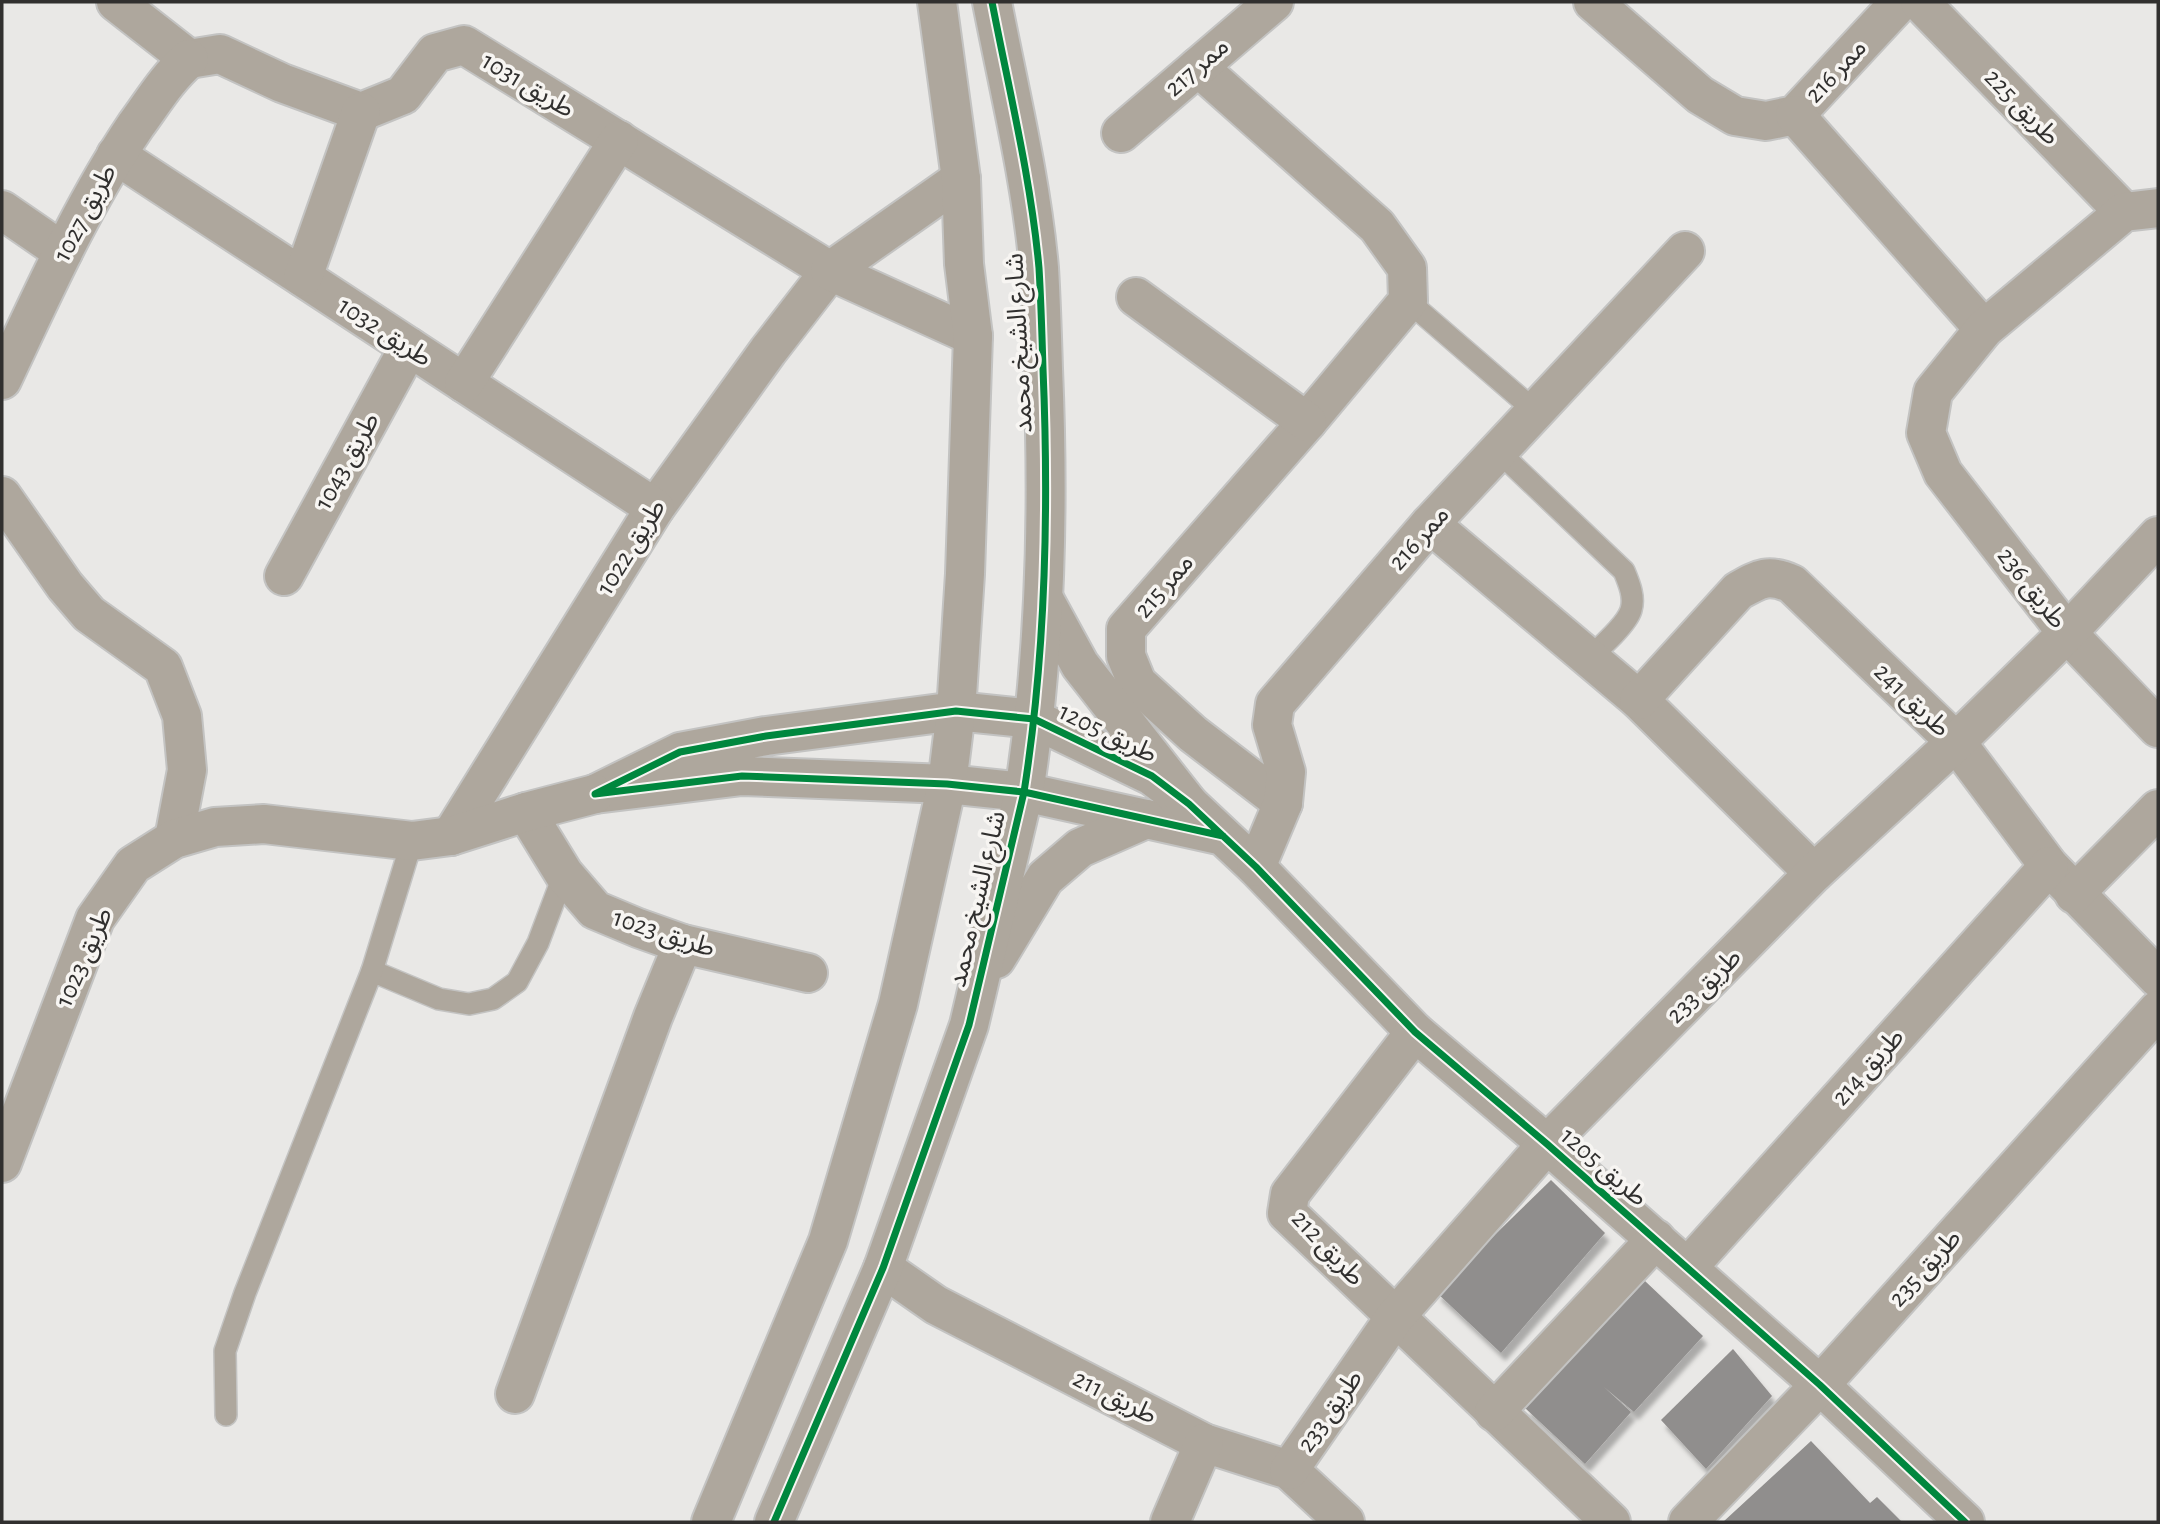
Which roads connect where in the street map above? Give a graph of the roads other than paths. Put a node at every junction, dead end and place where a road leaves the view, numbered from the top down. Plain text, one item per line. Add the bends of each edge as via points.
1 (116, 2) edge
2 (937, 2) edge
3 (992, 2) edge
4 (1274, 2) edge
5 (1593, 2) edge
6 (1900, 2) edge
7 (1920, 2) edge
8 (189, 59) junction
9 (1198, 66) junction
10 (361, 113) junction
11 (1795, 115) junction
12 (1121, 133) dead end
13 (619, 140) junction
14 (116, 155) junction
15 (961, 179) junction
16 (2, 210) edge
17 (2141, 210) edge
18 (1685, 251) dead end
19 (63, 252) junction
20 (830, 271) junction
21 (303, 277) junction
22 (1136, 297) dead end
23 (1408, 301) junction
24 (1984, 329) junction
25 (973, 336) junction
26 (409, 347) junction
27 (2, 380) edge
28 (464, 383) junction
29 (1535, 411) junction
30 (1307, 422) junction
31 (1926, 433) joint
32 (1498, 451) junction
33 (2, 496) edge
34 (655, 508) junction
35 (1430, 524) junction
36 (2158, 536) edge
37 (284, 576) dead end
38 (1044, 599) junction
39 (2067, 633) junction
40 (1589, 658) junction
41 (1639, 700) junction
42 (956, 711) junction
43 (1034, 719) junction
44 (2158, 728) edge
45 (1956, 742) junction
46 (947, 784) junction
47 (1024, 792) junction
48 (595, 794) junction
49 (1283, 803) junction
50 (1189, 804) junction
51 (2158, 809) edge
52 (526, 811) junction
53 (1146, 819) junction
54 (451, 836) junction
55 (1223, 836) junction
56 (174, 839) junction
57 (412, 841) junction
58 (2049, 866) junction
59 (1256, 867) junction
60 (1814, 873) junction
61 (565, 874) junction
62 (2074, 894) junction
63 (683, 944) junction
64 (372, 971) junction
65 (808, 974) dead end
66 (2158, 978) edge
67 (978, 987) junction
68 (2158, 1010) edge
69 (1416, 1032) junction
70 (1547, 1144) junction
71 (2, 1163) edge
72 (1656, 1239) junction
73 (1688, 1267) junction
74 (883, 1268) junction
75 (1395, 1317) junction
76 (1820, 1385) junction
77 (515, 1394) dead end
78 (1494, 1412) junction
79 (226, 1415) dead end
80 (1204, 1443) junction
81 (1289, 1470) junction
82 (710, 1522) edge
83 (774, 1522) edge
84 (1170, 1522) edge
85 (1345, 1522) edge
86 (1611, 1522) edge
87 (1688, 1522) edge
88 (1965, 1522) edge

1 - 8 street
2 - 15 street, شارع الشيخ محمد
3 - 38 street, شارع الشيخ محمد via 1039,268 1046,437
4 - 9 street, ممر 217
5 - 11 street, ممر 216 via 1700,95 1735,116 1766,121
6 - 11 street, ممر 216
7 - 17 street, طريق 225
8 - 10 street via 220,54
8 - 14 street, طريق 1027 via 171,75
9 - 12 street, ممر 217
9 - 23 street via 1377,226 1407,268
10 - 13 street, طريق 1031 via 403,95 435,52 464,45
10 - 21 street
11 - 24 street
13 - 20 street, طريق 1031
13 - 28 street
14 - 19 street, طريق 1027
14 - 21 street, طريق 1032
15 - 20 street, طريق 1022
15 - 25 street, شارع الشيخ محمد
16 - 19 street
17 - 24 street, طريق 225
18 - 29 street, ممر 216
19 - 27 street, طريق 1027
20 - 25 street
20 - 34 street, طريق 1022
21 - 26 street, طريق 1032
22 - 30 street
23 - 29 lane
23 - 30 street, ممر 215
24 - 31 street, طريق 225 via 1933,393
25 - 42 street, شارع الشيخ محمد
26 - 28 street, طريق 1032
26 - 37 street, طريق 1043
28 - 34 street, طريق 1032
29 - 32 street, ممر 216
30 - 49 street, ممر 215 via 1126,629 1126,656 1137,683 1193,734
31 - 39 street, طريق 236 via 1943,473
32 - 35 street, ممر 216
32 - 40 lane via 1624,571 1631,589 1631,611
33 - 56 street via 89,614 163,667 182,716 187,770
34 - 54 street, طريق 1022
35 - 40 street
35 - 49 street, ممر 216 via 1275,704 1272,725 1286,772
36 - 39 street, طريق 233
38 - 43 street, شارع الشيخ محمد
38 - 50 street via 1080,665
39 - 44 street, طريق 236
39 - 45 street, طريق 233
40 - 41 street
41 - 45 street, طريق 241 via 1738,591 1758,580 1777,577 1792,584
41 - 60 street
42 - 43 street, طريق 1205
42 - 46 street, شارع الشيخ محمد
42 - 48 street, طريق 1205 via 680,752
43 - 47 street, شارع الشيخ محمد
43 - 50 street, طريق 1205 via 1152,776
45 - 58 street, طريق 241
45 - 60 street, طريق 233
46 - 47 street
46 - 48 street via 742,776
46 - 82 street, شارع الشيخ محمد via 898,1004 828,1241
47 - 53 street
47 - 67 street, شارع الشيخ محمد
48 - 52 street
49 - 59 street, ممر 216
50 - 55 street, طريق 1205
51 - 62 street
52 - 54 street
52 - 61 street, طريق 1023
53 - 55 street
53 - 67 street via 1080,848 1045,878
54 - 57 street, طريق 1023
55 - 59 street, طريق 1205
56 - 57 street, طريق 1023 via 215,827 264,824
56 - 71 street, طريق 1023 via 133,865 95,919
57 - 64 lane
58 - 62 street, طريق 241
58 - 73 street, طريق 214
59 - 69 street, طريق 1205
60 - 70 street, طريق 233
61 - 63 street, طريق 1023 via 595,910
61 - 64 lane via 517,982 493,999 469,1004 439,999
62 - 66 street, طريق 241
63 - 65 street, طريق 1023
63 - 77 street
64 - 79 lane via 225,1351
67 - 74 street, شارع الشيخ محمد via 969,1025
68 - 76 street, طريق 235
69 - 70 street, طريق 1205
69 - 75 street, طريق 212 via 1290,1194 1287,1213
70 - 72 street, طريق 1205
70 - 75 street, طريق 233
72 - 73 street, طريق 1205
72 - 78 street
73 - 76 street, طريق 1205
74 - 80 street, طريق 211 via 936,1305
74 - 83 street, شارع الشيخ محمد
75 - 78 street, طريق 212
75 - 81 street, طريق 233
76 - 87 street, طريق 235
76 - 88 street, طريق 1205
78 - 86 street, طريق 212
80 - 81 street, طريق 211
80 - 84 street
81 - 85 street, طريق 211

